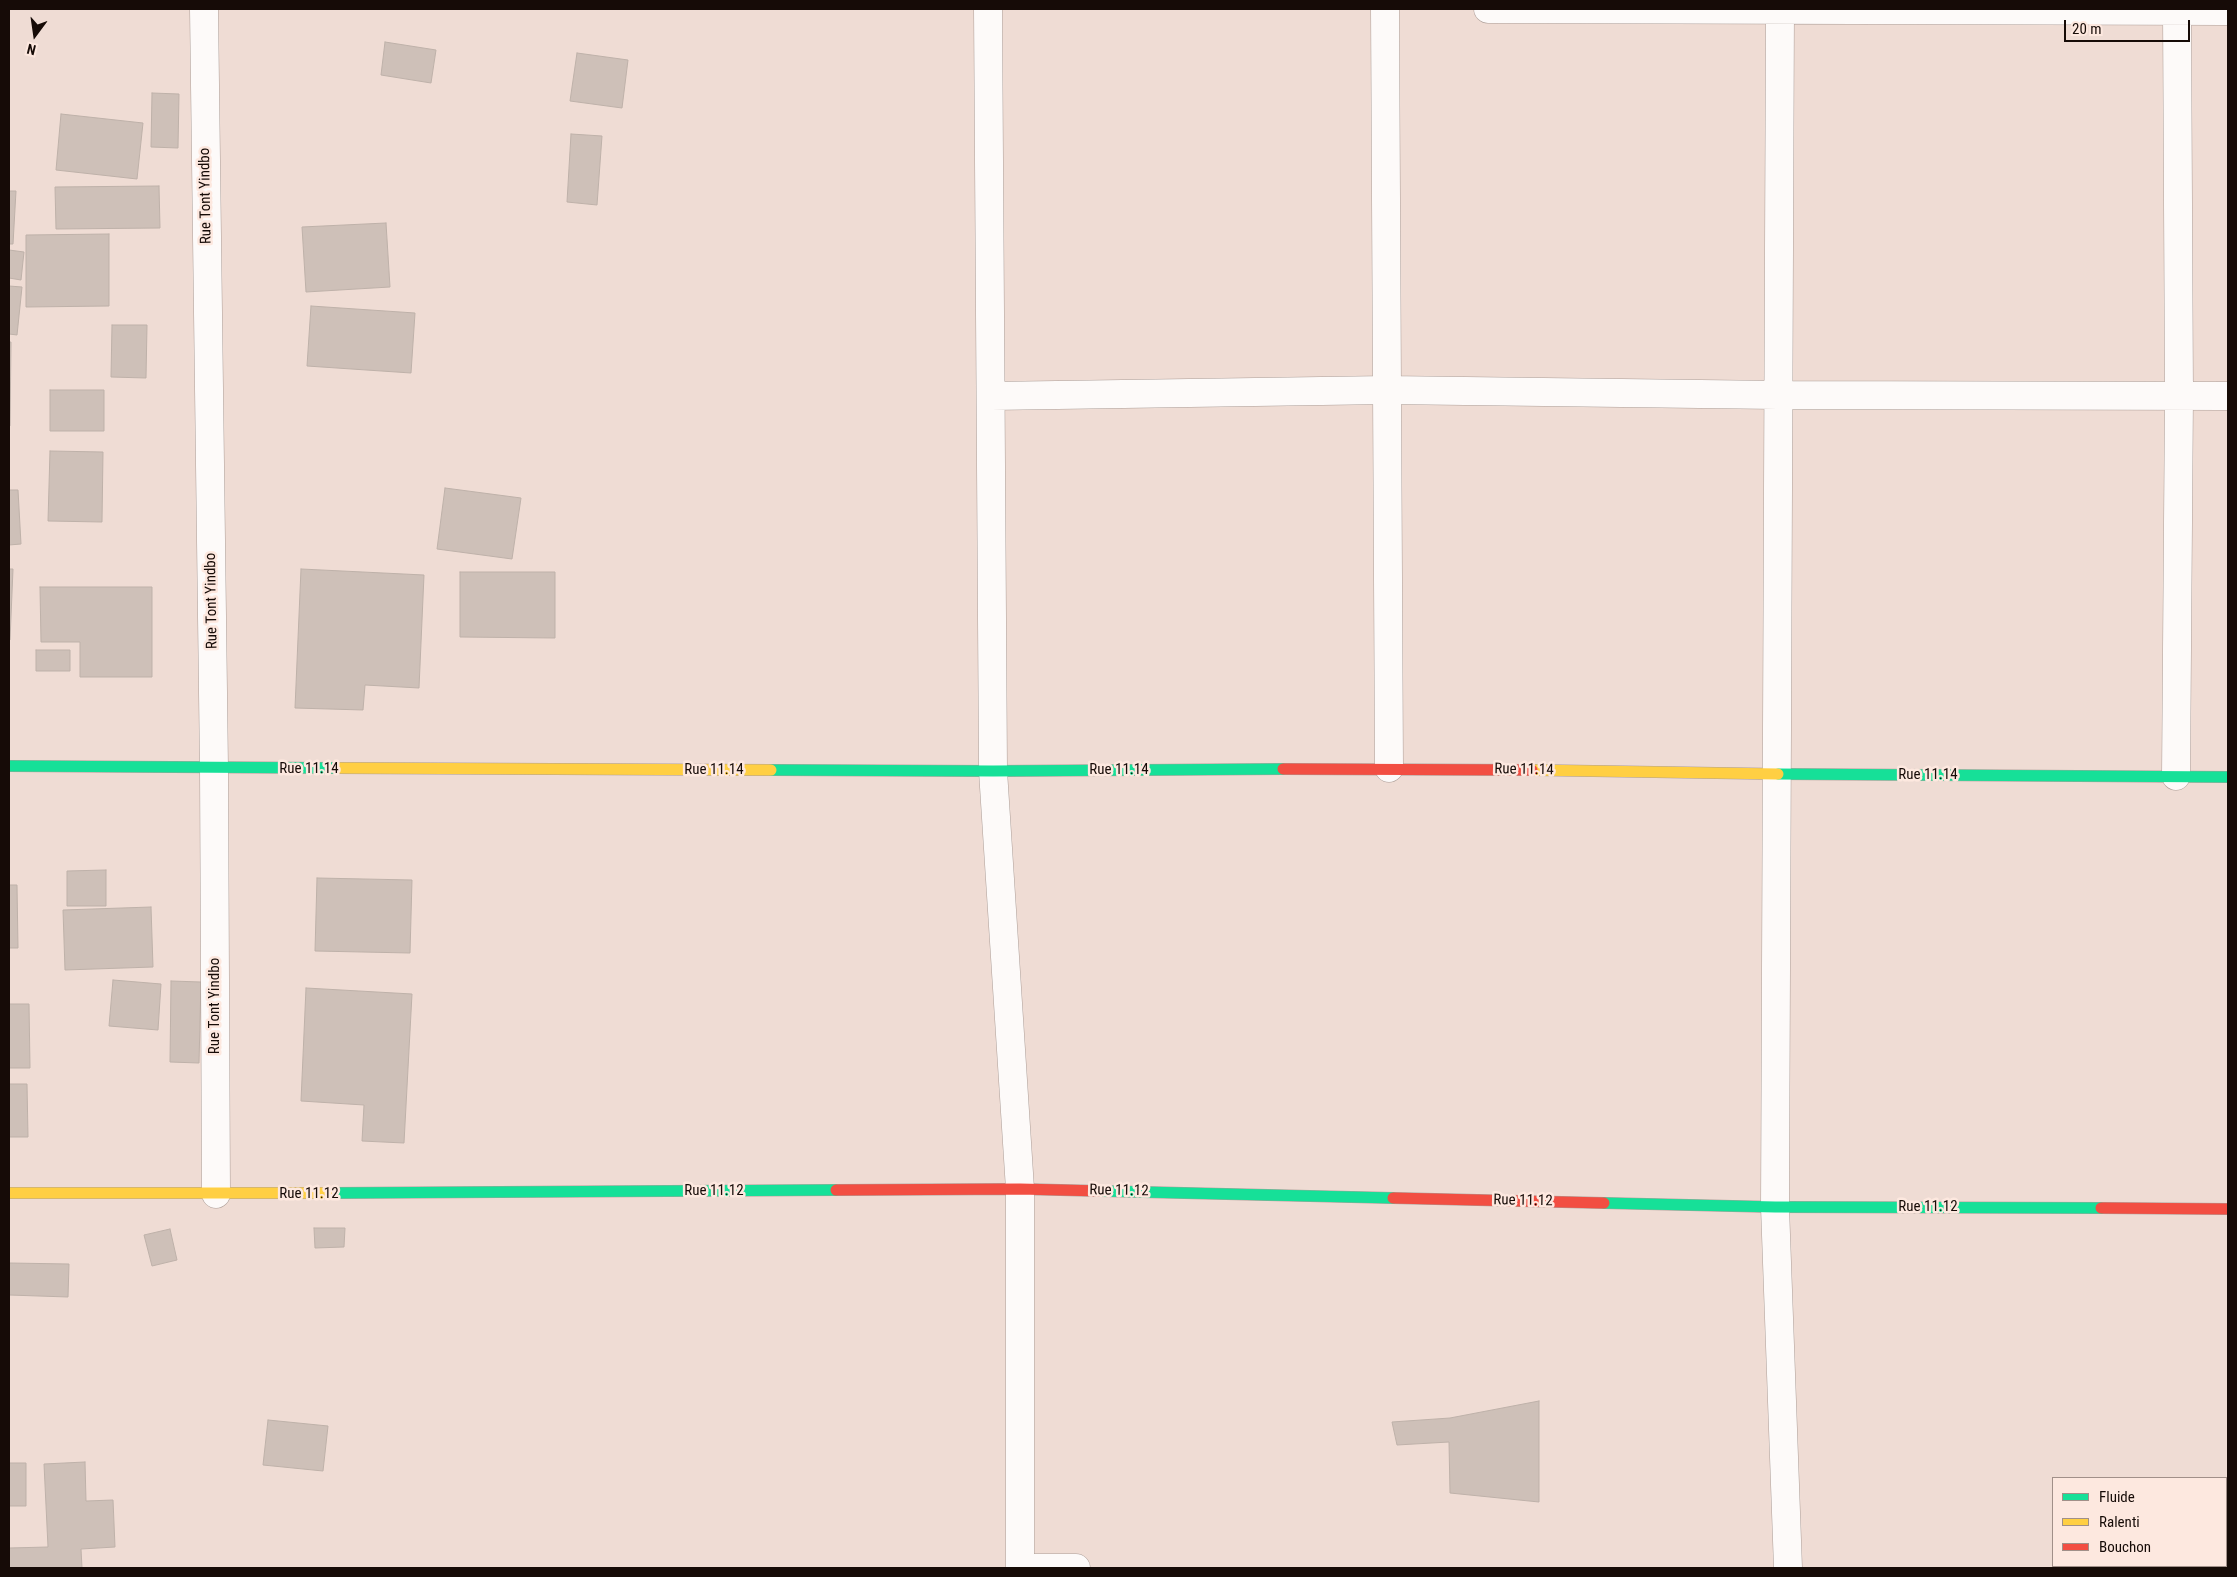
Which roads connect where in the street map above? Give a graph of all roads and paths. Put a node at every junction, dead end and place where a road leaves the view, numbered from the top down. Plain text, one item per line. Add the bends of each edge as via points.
1 (204, 9) edge
2 (990, 9) edge
3 (1385, 9) edge
4 (1488, 9) edge
5 (1780, 10) edge
6 (2177, 11) junction
7 (2228, 11) edge
8 (1388, 390) junction
9 (1778, 395) junction
10 (991, 396) junction
11 (2179, 396) junction
12 (2228, 396) edge
13 (9, 766) edge
14 (214, 768) junction
15 (1389, 768) junction
16 (993, 771) junction
17 (1777, 774) junction
18 (2176, 776) junction
19 (2228, 777) edge
20 (1020, 1189) junction
21 (9, 1193) edge
22 (216, 1194) junction
23 (1775, 1206) junction
24 (2228, 1209) edge
25 (1020, 1568) edge
26 (1076, 1568) edge
27 (1788, 1568) edge

1 - 14 street, Rue Tont Yindbo
2 - 10 street
3 - 8 street
4 - 5 street
5 - 6 street
5 - 9 street
6 - 7 street
6 - 11 street
8 - 9 street
8 - 10 street
8 - 15 street
9 - 11 street
9 - 17 street
10 - 16 street
11 - 12 street
11 - 18 street
13 - 14 street, Rue 11.14
14 - 16 street, Rue 11.14
14 - 22 street, Rue Tont Yindbo
15 - 16 street, Rue 11.14
15 - 17 street, Rue 11.14
16 - 20 street
17 - 18 street, Rue 11.14
17 - 23 street
18 - 19 street, Rue 11.14
20 - 22 street, Rue 11.12
20 - 23 street, Rue 11.12
20 - 25 street
21 - 22 street, Rue 11.12
23 - 24 street, Rue 11.12
23 - 27 street
25 - 26 street

